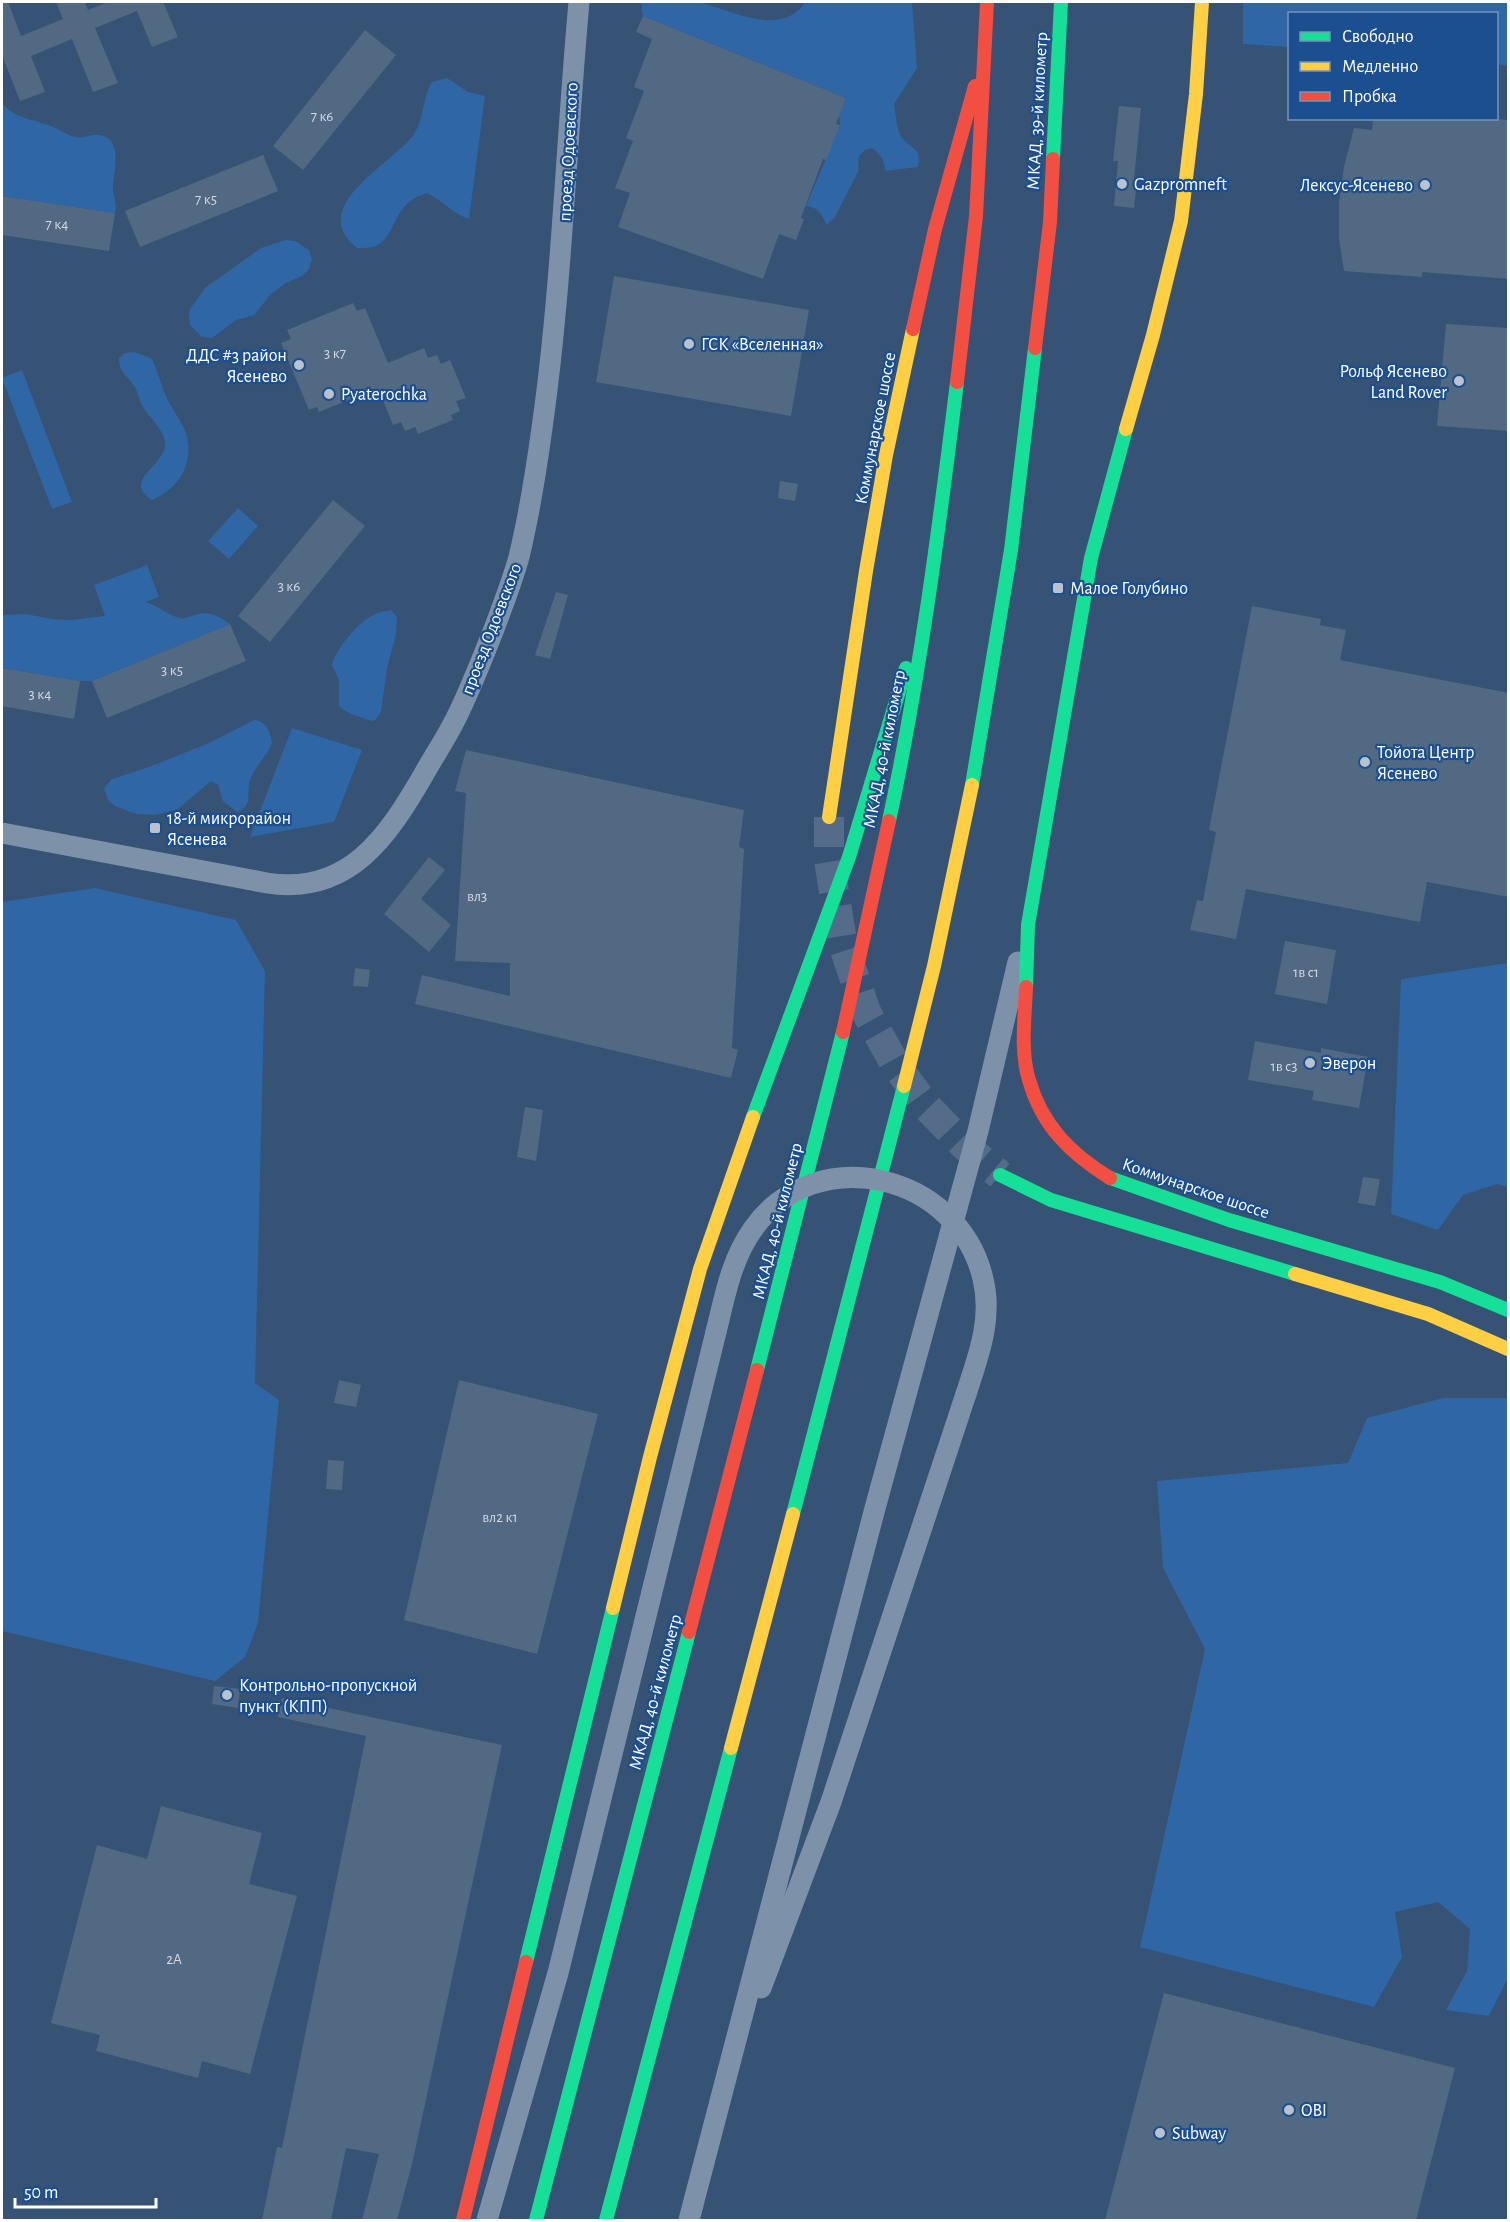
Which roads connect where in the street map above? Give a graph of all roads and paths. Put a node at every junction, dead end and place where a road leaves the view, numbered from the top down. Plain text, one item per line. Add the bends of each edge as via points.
1 (579, 2) edge
2 (987, 2) edge
3 (1060, 2) edge
4 (1202, 2) edge
5 (984, 51) junction
6 (932, 576) junction
7 (829, 817) tunnel mouth
8 (2, 833) edge
9 (1028, 925) junction
10 (1000, 1174) tunnel mouth
11 (1509, 1310) edge
12 (1509, 1349) edge
13 (721, 2095) junction
14 (463, 2220) edge
15 (487, 2220) edge
16 (536, 2220) edge
17 (606, 2220) edge
18 (688, 2220) edge

1 - 8 street, проезд Одоевского via 549,378 519,558 458,715 401,814 360,859 337,875 308,884 267,883
2 - 5 main road
3 - 17 main road, МКАД, 39-й километр via 1050,222 1011,550 975,770 934,966 865,1241
4 - 9 main road, Коммунарское шоссе via 1197,94 1181,221 1091,558
5 - 6 main road, МКАД, 40-й километр via 976,216
5 - 7 main road, Коммунарское шоссе via 935,229 886,455
6 - 14 main road via 849,856 700,1269 650,1457
6 - 16 main road, МКАД, 40-й километр via 903,756 855,985
9 - 11 main road, Коммунарское шоссе via 1024,1040 1028,1079 1057,1136 1083,1162 1111,1179 1150,1194 1440,1282
9 - 13 street via 978,1131
10 - 12 main road via 1051,1200 1428,1314
13 - 15 street, bridge via 831,1802 983,1336 987,1302 984,1280 967,1238 936,1204 907,1188 874,1178 829,1180 787,1197 754,1228 733,1268 558,1973
13 - 18 street

